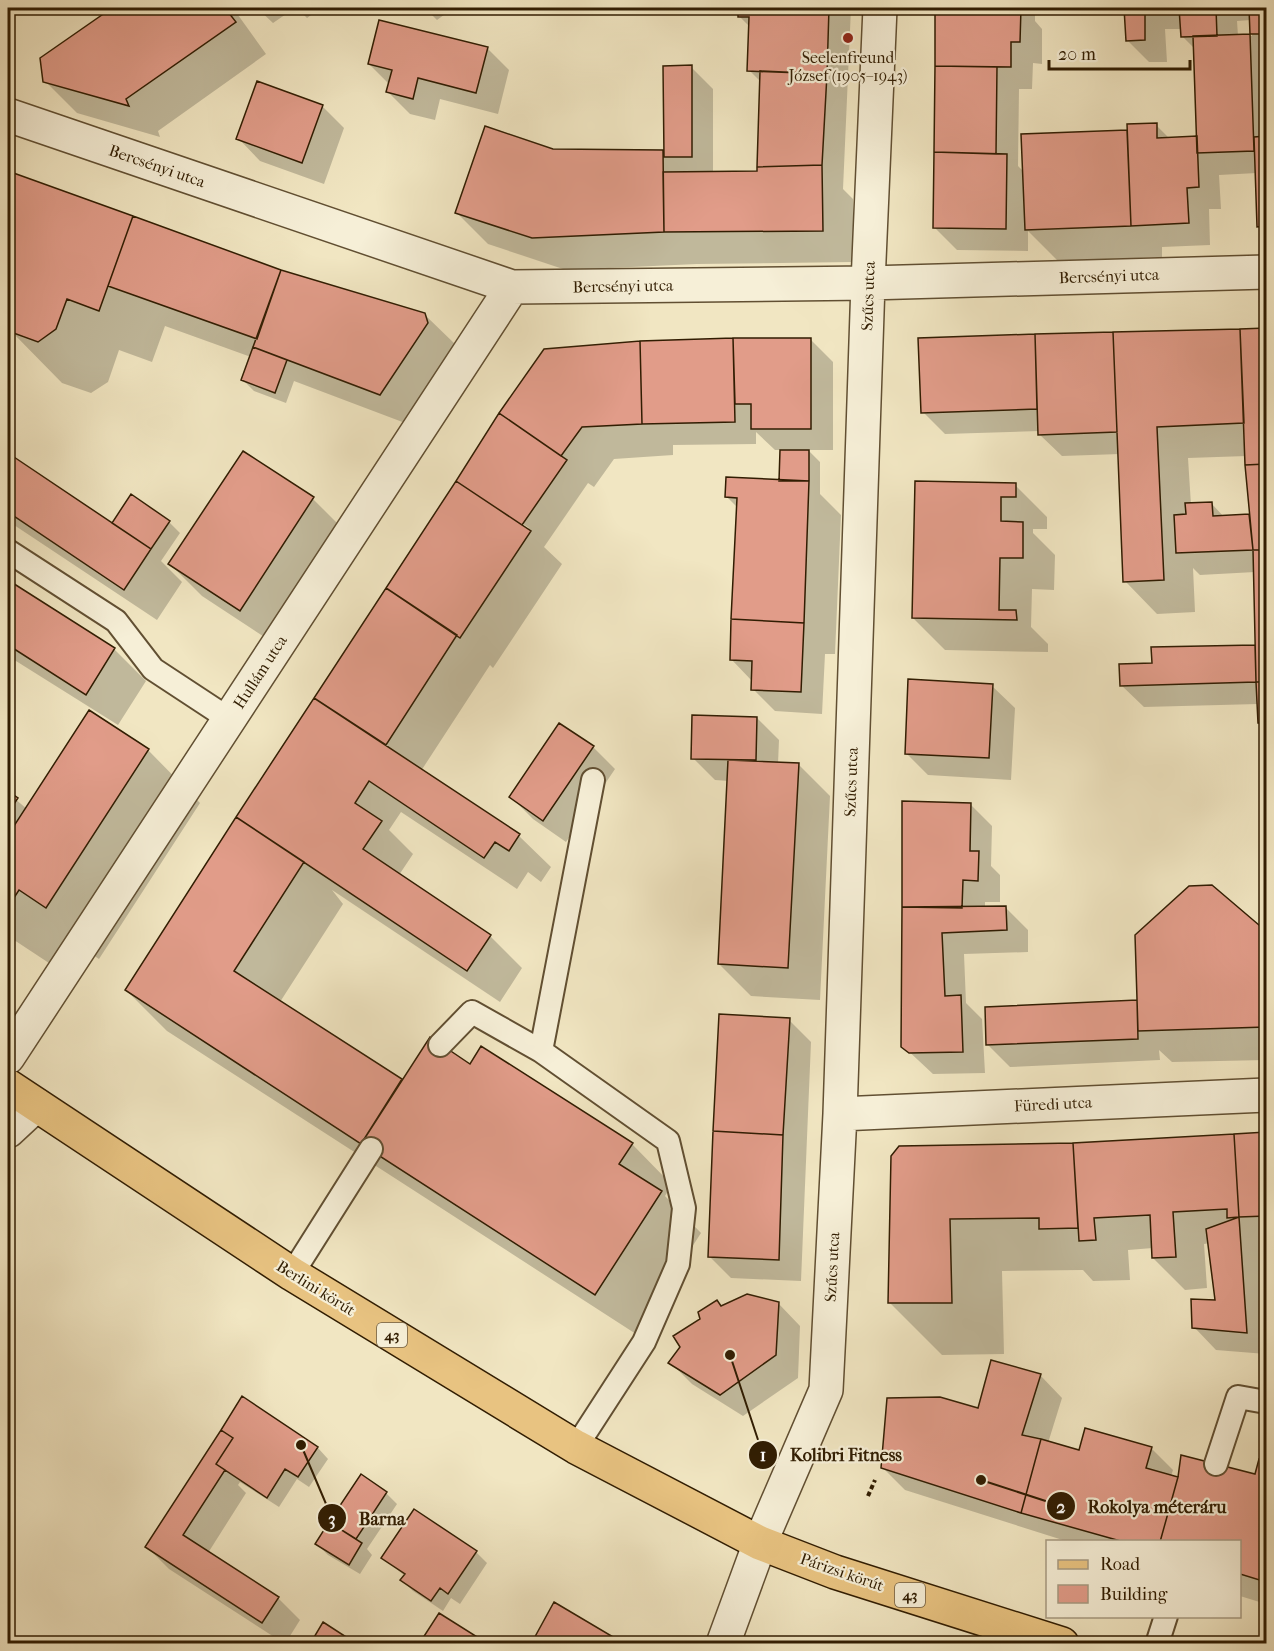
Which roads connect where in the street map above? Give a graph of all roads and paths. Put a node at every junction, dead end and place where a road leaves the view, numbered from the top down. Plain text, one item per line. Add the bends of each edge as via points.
1 (880, 8) edge
2 (8, 115) edge
3 (1266, 272) edge
4 (868, 283) junction
5 (512, 287) junction
6 (8, 551) edge
7 (229, 719) junction
8 (593, 780) dead end
9 (440, 1045) dead end
10 (541, 1051) junction
11 (8, 1057) edge
12 (8, 1086) edge
13 (1266, 1095) edge
14 (36, 1105) junction
15 (840, 1114) junction
16 (8, 1131) edge
17 (370, 1149) dead end
18 (292, 1274) junction
19 (1266, 1402) edge
20 (576, 1446) junction
21 (1216, 1464) dead end
22 (875, 1480) dead end
23 (868, 1496) dead end
24 (760, 1542) junction
25 (1166, 1618) edge
26 (723, 1644) edge
27 (1062, 1644) edge
28 (1157, 1644) edge

1 - 4 street, Szűcs utca
2 - 5 street, Bercsényi utca
3 - 4 street, Bercsényi utca
4 - 5 street, Bercsényi utca
4 - 15 street, Szűcs utca
5 - 7 street, Hullám utca
6 - 7 lane via 116,621 153,669
7 - 11 street, Hullám utca
8 - 10 lane
9 - 10 lane via 472,1012
10 - 20 lane via 668,1141 684,1208 678,1264 644,1342
12 - 14 main road, Berlini körút / 43
13 - 15 street, Füredi utca
14 - 16 street
14 - 18 main road, Berlini körút / 43
15 - 24 street, Szűcs utca via 826,1390
17 - 18 lane
18 - 20 main road, Berlini körút / 43
19 - 21 lane via 1238,1397
20 - 24 main road, Berlini körút / 43
22 - 23 path
24 - 26 street, Szűcs utca
24 - 27 main road, Párizsi körút / 43 via 835,1572
25 - 28 lane

